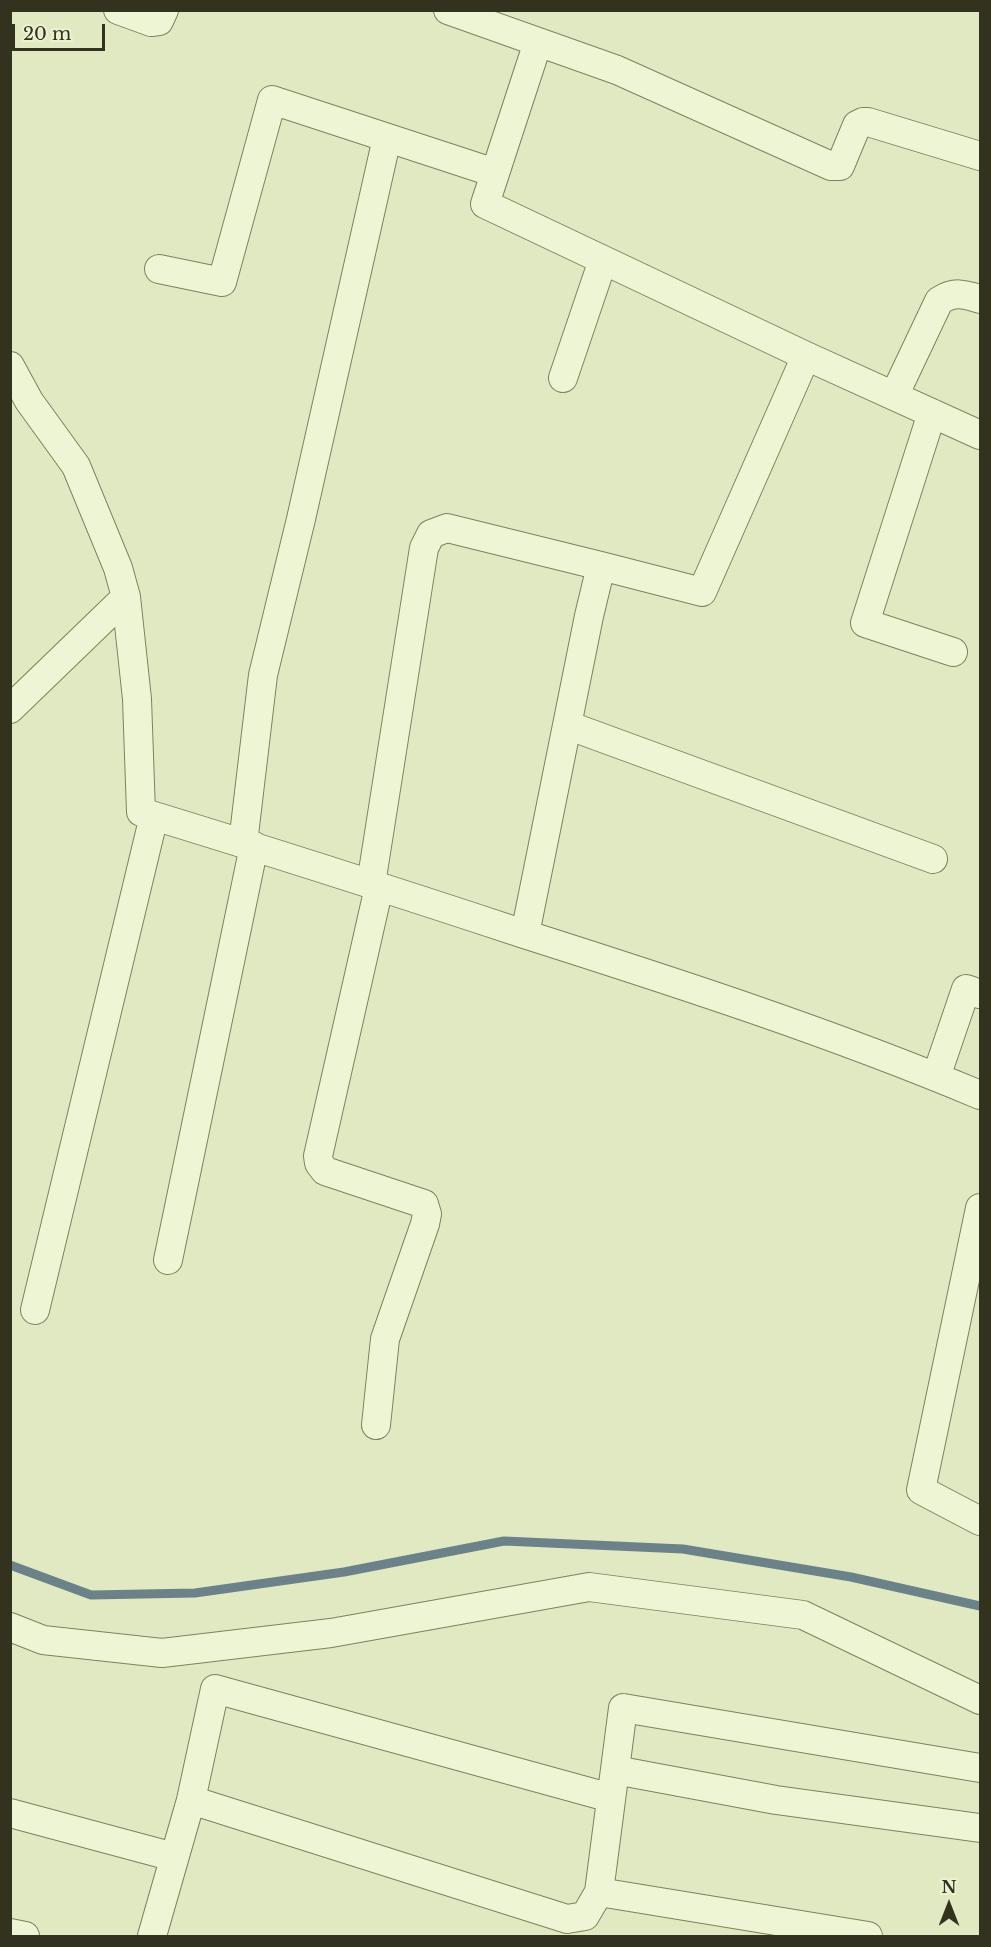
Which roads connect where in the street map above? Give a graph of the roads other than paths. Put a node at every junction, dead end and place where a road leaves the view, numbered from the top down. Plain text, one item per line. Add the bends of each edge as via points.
1 (118, 10) edge
2 (164, 10) edge
3 (448, 10) edge
4 (538, 42) junction
5 (387, 138) junction
6 (981, 156) edge
7 (495, 173) junction
8 (603, 260) junction
9 (159, 269) dead end
10 (981, 299) edge
11 (806, 356) junction
12 (10, 366) edge
13 (563, 378) dead end
14 (894, 396) junction
15 (932, 413) junction
16 (981, 435) edge
17 (601, 566) junction
18 (126, 597) junction
19 (952, 652) dead end
20 (10, 709) edge
21 (567, 725) junction
22 (154, 816) junction
23 (249, 844) junction
24 (933, 859) dead end
25 (375, 885) junction
26 (525, 934) junction
27 (981, 994) edge
28 (936, 1077) junction
29 (981, 1095) edge
30 (981, 1208) edge
31 (168, 1260) dead end
32 (35, 1311) dead end
33 (376, 1425) dead end
34 (981, 1521) edge
35 (10, 1628) edge
36 (981, 1700) edge
37 (981, 1768) edge
38 (615, 1770) junction
39 (611, 1798) junction
40 (190, 1800) junction
41 (10, 1813) edge
42 (981, 1828) edge
43 (174, 1857) junction
44 (599, 1892) junction
45 (10, 1933) edge
46 (25, 1936) edge
47 (152, 1936) edge
48 (868, 1936) edge

1 - 2 street via 151,22 159,21
3 - 4 street
4 - 6 street via 617,70 831,166 840,166 857,125 863,122
4 - 7 street
5 - 7 street
5 - 9 street via 272,100 222,282
5 - 23 street via 263,675
7 - 8 street via 485,204
8 - 11 street
8 - 13 street
10 - 14 street via 955,294 939,301
11 - 14 street
11 - 17 street via 702,592
12 - 18 street via 29,401 76,465
14 - 15 street
15 - 16 street
15 - 19 street via 864,623
17 - 21 street
17 - 25 street via 447,528 431,534 424,548
18 - 20 street
18 - 22 street via 137,699 141,812
21 - 24 street
21 - 26 street
22 - 23 street
22 - 32 street
23 - 25 street
23 - 31 street
25 - 26 street
25 - 33 street via 318,1156 325,1172 424,1204 427,1214 385,1339
26 - 28 street via 708,993
27 - 28 street via 966,989
28 - 29 street
30 - 34 street via 921,1490
35 - 36 street via 43,1640 162,1653 331,1633 589,1587 803,1615
37 - 38 street via 623,1708
38 - 39 street
38 - 42 street via 776,1800
39 - 40 street via 215,1689
39 - 44 street
40 - 43 street
40 - 44 street via 567,1919 585,1916
41 - 43 street
43 - 47 street
44 - 48 street
45 - 46 street

